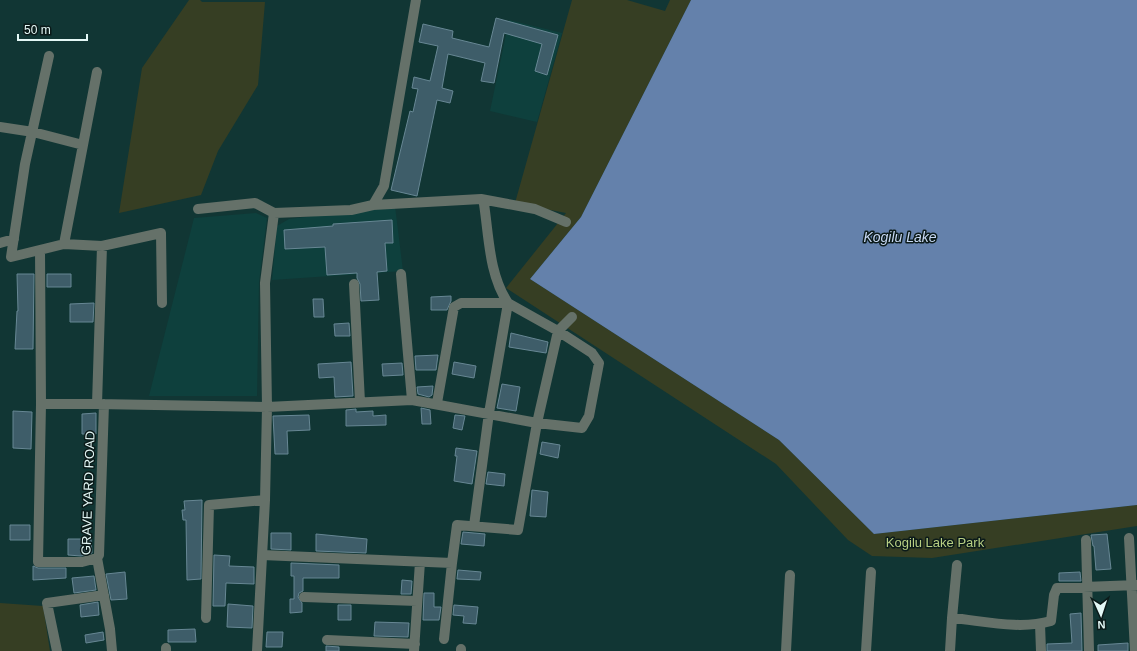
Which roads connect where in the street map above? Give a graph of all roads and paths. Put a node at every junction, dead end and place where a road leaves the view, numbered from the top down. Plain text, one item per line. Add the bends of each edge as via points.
1 (416, 0) edge
2 (49, 56) dead end
3 (97, 72) dead end
4 (0, 127) edge
5 (32, 132) junction
6 (83, 145) junction
7 (484, 204) dead end
8 (373, 205) junction
9 (198, 209) dead end
10 (274, 213) junction
11 (566, 222) dead end
12 (14, 239) junction
13 (0, 243) edge
14 (64, 244) junction
15 (102, 246) junction
16 (40, 250) junction
17 (401, 274) dead end
18 (354, 284) dead end
19 (162, 303) dead end
20 (508, 303) junction
21 (572, 317) dead end
22 (558, 331) junction
23 (412, 400) junction
24 (360, 402) junction
25 (437, 403) junction
26 (41, 404) junction
27 (101, 404) junction
28 (267, 407) junction
29 (489, 413) junction
30 (537, 423) junction
31 (265, 500) junction
32 (474, 526) junction
33 (1129, 538) dead end
34 (1086, 540) dead end
35 (262, 556) junction
36 (97, 558) junction
37 (420, 562) junction
38 (452, 563) junction
39 (957, 565) dead end
40 (871, 572) dead end
41 (790, 575) dead end
42 (1135, 585) edge
43 (1088, 586) junction
44 (104, 595) junction
45 (304, 597) dead end
46 (417, 601) junction
47 (206, 618) dead end
48 (952, 618) junction
49 (1040, 624) junction
50 (444, 639) dead end
51 (327, 640) dead end
52 (414, 648) edge
53 (57, 651) edge
54 (112, 651) edge
55 (257, 651) edge
56 (786, 651) edge
57 (866, 651) edge
58 (950, 651) edge
59 (1041, 651) edge
60 (1089, 651) edge
61 (1135, 651) edge

1 - 8 street via 384,186
2 - 5 street
3 - 6 street
4 - 5 street
5 - 6 street
5 - 12 street
6 - 14 street
7 - 20 street via 495,278
8 - 10 street via 351,210
8 - 11 street via 481,199 535,209
9 - 10 street via 255,203
10 - 28 street via 265,283
12 - 13 street
12 - 16 street via 11,257
14 - 15 street
14 - 16 street
15 - 19 street via 161,234
15 - 27 street, GRAVE YARD ROAD
16 - 26 street
17 - 23 street
18 - 24 street
20 - 22 street
20 - 25 street via 461,303 454,307
20 - 29 street
21 - 22 street
22 - 30 street
22 - 30 street via 592,353 599,363 589,416 582,428
23 - 24 street
23 - 25 street
24 - 28 street
25 - 29 street
26 - 27 street
26 - 36 street via 38,562 82,562
27 - 28 street
27 - 36 street, GRAVE YARD ROAD
28 - 31 street
29 - 30 street
29 - 32 street
30 - 32 street via 518,530
31 - 35 street
31 - 47 street via 209,505
32 - 38 street via 457,524
33 - 42 street
34 - 43 street
35 - 37 street
35 - 55 street
36 - 44 street, GRAVE YARD ROAD
37 - 38 street
37 - 46 street
38 - 50 street
39 - 48 street
40 - 57 street
41 - 56 street
42 - 43 street
42 - 61 street
43 - 49 street via 1057,588 1051,621
43 - 60 street
44 - 53 street via 47,602
44 - 54 street, GRAVE YARD ROAD
45 - 46 street
46 - 52 street
48 - 49 street
48 - 58 street
49 - 59 street
51 - 52 street

